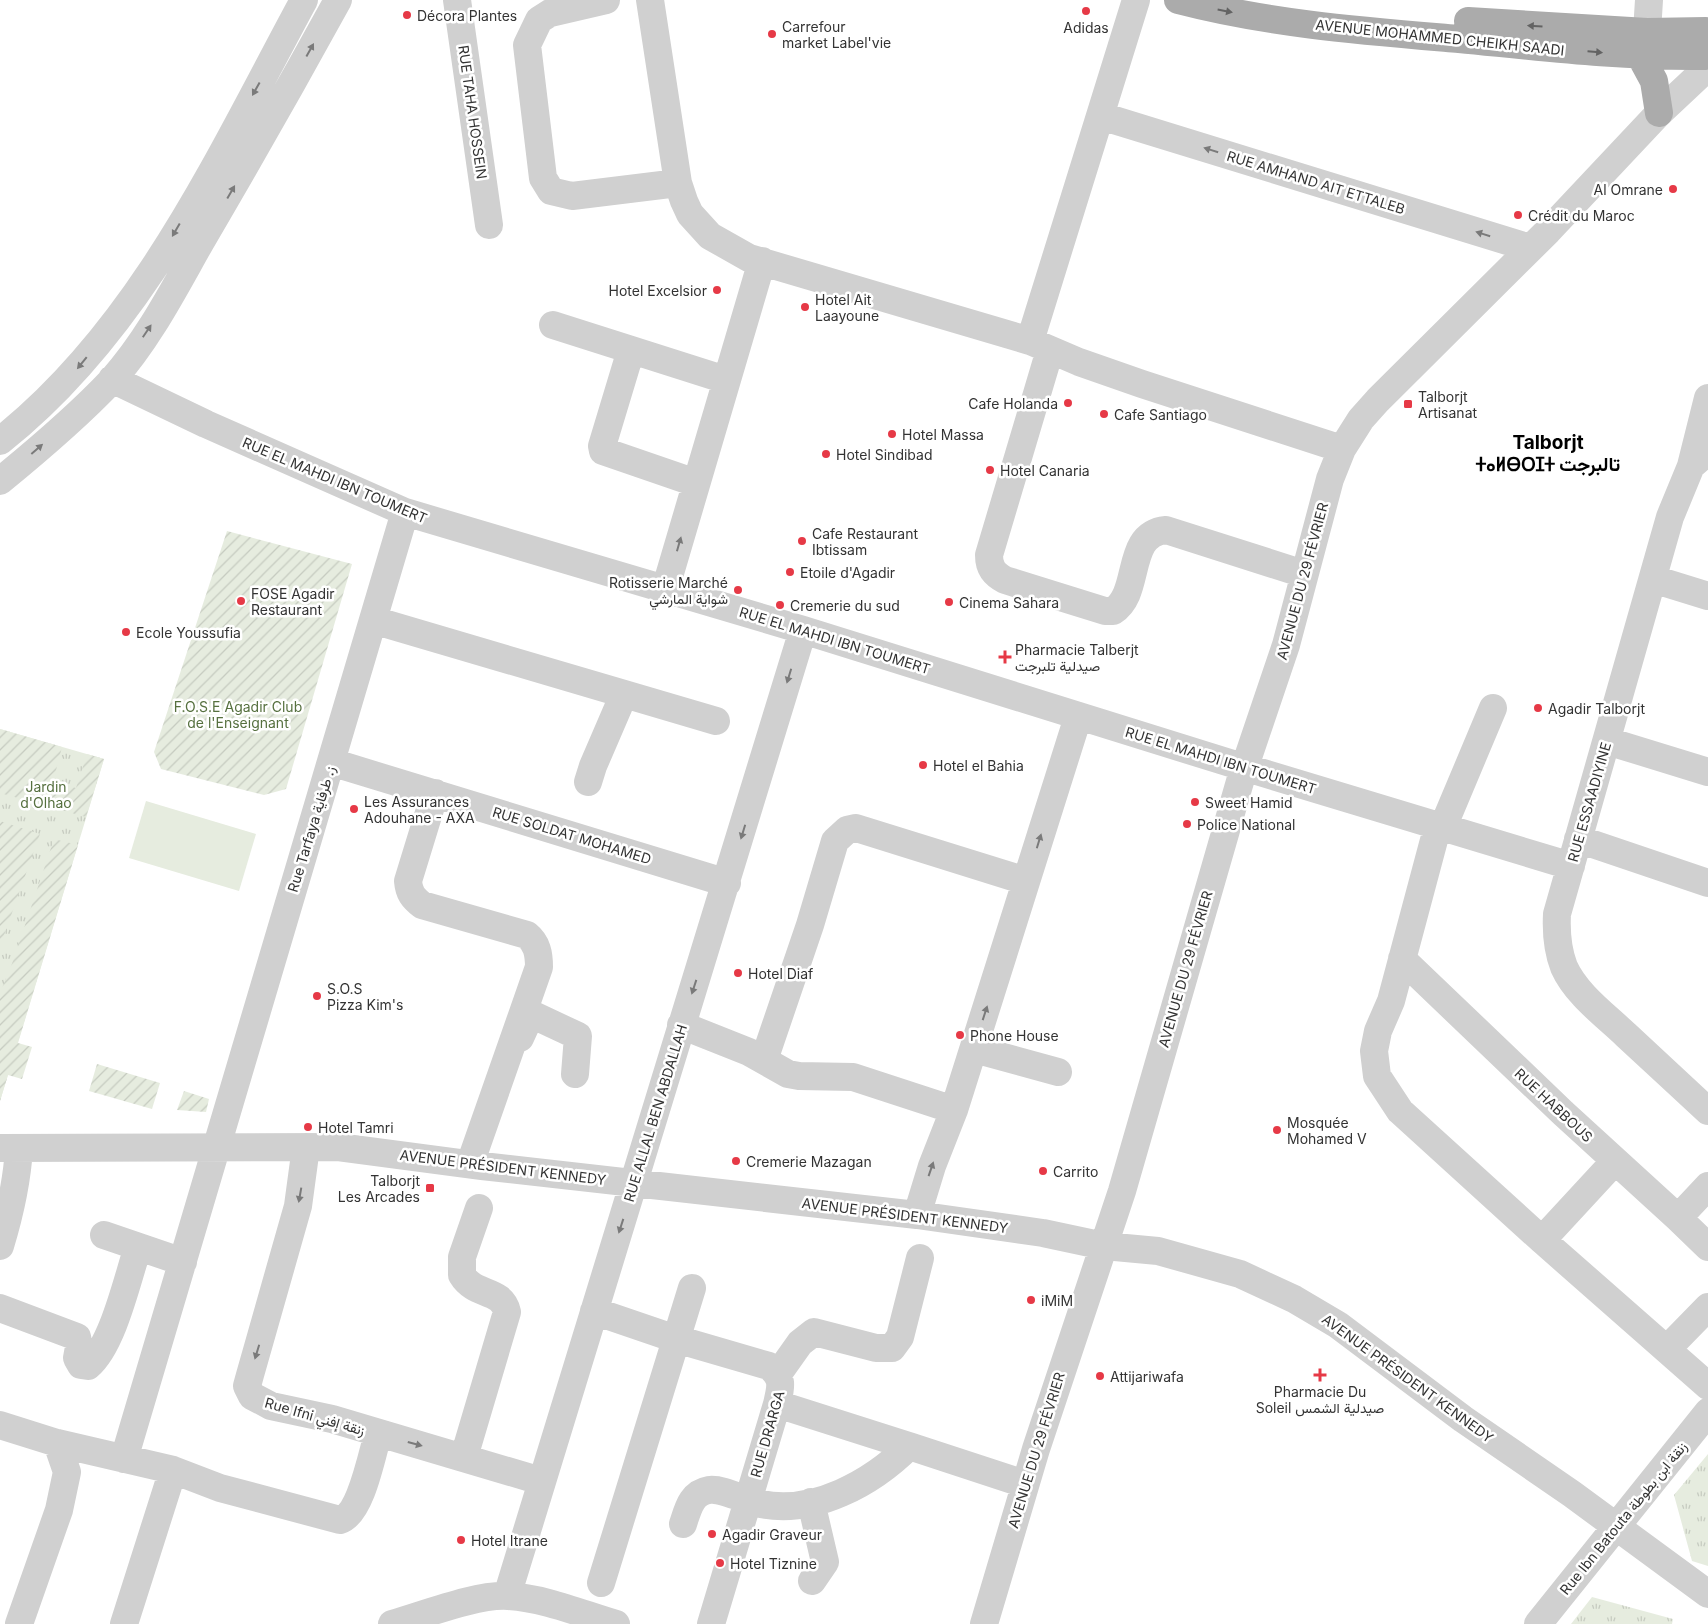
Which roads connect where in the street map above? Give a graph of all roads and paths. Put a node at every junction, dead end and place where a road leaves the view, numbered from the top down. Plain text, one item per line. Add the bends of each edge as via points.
1 (304, 0) edge
2 (338, 0) edge
3 (457, 0) edge
4 (606, 0) edge
5 (650, 0) edge
6 (1136, 0) edge
7 (1178, 0) edge
8 (1260, 0) edge
9 (1650, 0) edge
10 (1644, 44) junction
11 (1707, 49) edge
12 (1659, 113) junction
13 (1101, 116) junction
14 (678, 183) junction
15 (489, 225) dead end
16 (1530, 248) junction
17 (762, 262) junction
18 (553, 325) dead end
19 (1040, 346) junction
20 (630, 350) junction
21 (112, 379) junction
22 (726, 380) junction
23 (1708, 398) edge
24 (0, 441) edge
25 (1342, 449) junction
26 (1700, 458) edge
27 (0, 481) edge
28 (696, 483) junction
29 (404, 512) junction
30 (1304, 574) junction
31 (1653, 579) junction
32 (665, 590) junction
33 (1708, 596) edge
34 (373, 620) junction
35 (803, 630) junction
36 (624, 694) junction
37 (1493, 708) dead end
38 (1078, 717) junction
39 (716, 721) dead end
40 (1607, 741) junction
41 (331, 762) junction
42 (1244, 768) junction
43 (1708, 772) edge
44 (588, 782) dead end
45 (435, 794) junction
46 (1441, 826) junction
47 (1578, 839) junction
48 (1571, 866) junction
49 (1026, 881) junction
50 (727, 883) junction
51 (1708, 883) edge
52 (1402, 959) junction
53 (681, 1025) junction
54 (974, 1049) junction
55 (764, 1060) junction
56 (1058, 1072) dead end
57 (575, 1074) dead end
58 (954, 1110) junction
59 (1708, 1111) edge
60 (216, 1146) junction
61 (306, 1147) junction
62 (10, 1148) edge
63 (1615, 1161) junction
64 (476, 1165) junction
65 (633, 1183) junction
66 (1708, 1186) edge
67 (479, 1208) dead end
68 (917, 1215) junction
69 (1678, 1218) junction
70 (1107, 1234) junction
71 (104, 1235) dead end
72 (1542, 1240) junction
73 (0, 1246) edge
74 (138, 1247) junction
75 (1708, 1247) edge
76 (920, 1258) dead end
77 (183, 1262) junction
78 (692, 1288) dead end
79 (1708, 1307) edge
80 (0, 1308) edge
81 (594, 1311) junction
82 (676, 1339) junction
83 (1667, 1349) junction
84 (778, 1374) junction
85 (1708, 1386) edge
86 (776, 1404) junction
87 (1708, 1412) edge
88 (0, 1425) edge
89 (378, 1434) junction
90 (57, 1444) junction
91 (909, 1446) junction
92 (464, 1457) junction
93 (124, 1459) junction
94 (173, 1470) junction
95 (541, 1481) junction
96 (1025, 1484) junction
97 (748, 1502) junction
98 (811, 1502) junction
99 (683, 1524) dead end
100 (1618, 1527) junction
101 (812, 1582) dead end
102 (601, 1583) dead end
103 (1708, 1594) edge
104 (507, 1596) junction
105 (19, 1624) edge
106 (124, 1624) edge
107 (392, 1624) edge
108 (616, 1624) edge
109 (711, 1624) edge
110 (984, 1624) edge
111 (1538, 1624) edge

1 -> 24 street via 214,165 142,287 78,369
21 -> 2 street via 166,302
3 - 15 street, RUE TAHA HOSSEIN
4 - 14 street via 550,13 539,20 527,45 543,178 551,191 572,196
5 - 14 street
6 - 13 street
7 -> 10 main road, AVENUE MOHAMMED CHEIKH SAADI via 1279,22
10 -> 8 main road, AVENUE MOHAMMED CHEIKH SAADI via 1510,25
9 - 10 street
10 - 11 main road, AVENUE MOHAMMED CHEIKH SAADI
10 - 12 main road
11 - 12 street, AVENUE DU 29 FÉVRIER
12 - 16 street, AVENUE DU 29 FÉVRIER
16 -> 13 street, RUE AMHAND AIT ETTALEB
13 - 19 street
14 - 17 street via 690,214 699,226 736,251
16 - 25 street, AVENUE DU 29 FÉVRIER via 1378,400
17 - 19 street
17 - 22 street
18 - 20 street
19 - 25 street via 1142,384
19 - 30 street via 989,555 995,575 1096,609 1113,611 1122,602 1144,540 1166,530
20 - 22 street
20 - 28 street via 603,451
27 -> 21 street
21 - 29 street, RUE EL MAHDI IBN TOUMERT
22 - 28 street
23 - 26 street, RUE ESSAADIYINE
25 - 30 street, AVENUE DU 29 FÉVRIER via 1330,479
26 - 31 street, RUE ESSAADIYINE via 1670,517
32 -> 28 street
29 - 32 street, RUE EL MAHDI IBN TOUMERT
29 - 34 street, Rue Tarfaya ز. طرفاية
30 - 42 street, AVENUE DU 29 FÉVRIER via 1286,645
31 - 33 street
31 - 40 street, RUE ESSAADIYINE
32 - 35 street, RUE EL MAHDI IBN TOUMERT
34 - 36 street
34 - 41 street, Rue Tarfaya ز. طرفاية
35 - 38 street, RUE EL MAHDI IBN TOUMERT
35 -> 50 street, RUE ALLAL BEN ABDALLAH
36 - 39 street
36 - 44 street
37 - 46 street
38 - 42 street, RUE EL MAHDI IBN TOUMERT
49 -> 38 street
40 - 43 street
40 - 47 street, RUE ESSAADIYINE
41 - 45 street, RUE SOLDAT MOHAMED
41 - 60 street, Rue Tarfaya ز. طرفاية
42 - 46 street, RUE EL MAHDI IBN TOUMERT
42 - 70 street, AVENUE DU 29 FÉVRIER
45 - 50 street, RUE SOLDAT MOHAMED
45 - 64 street via 408,881 413,898 422,905 527,935 533,940 539,956 539,967
46 - 48 street, RUE EL MAHDI IBN TOUMERT
46 - 52 street
47 - 48 street, RUE ESSAADIYINE
47 - 51 street
48 - 59 street, RUE ESSAADIYINE via 1556,922 1558,947 1565,968 1574,984 1593,1004
54 -> 49 street
49 - 55 street via 856,828 846,830 834,841 810,925
50 -> 53 street, RUE ALLAL BEN ABDALLAH
52 - 63 street, RUE HABBOUS
52 - 72 street via 1391,1001 1378,1031 1374,1051 1377,1076 1400,1111
53 - 55 street
53 - 65 street, RUE ALLAL BEN ABDALLAH
54 - 56 street
54 - 58 street
55 - 58 street via 788,1074 854,1078
57 - 64 street via 578,1036 530,1014
68 -> 58 street
60 - 61 street, AVENUE PRÉSIDENT KENNEDY
60 - 62 street, AVENUE PRÉSIDENT KENNEDY
60 - 77 street, Rue Tarfaya ز. طرفاية
61 - 64 street, AVENUE PRÉSIDENT KENNEDY via 338,1147
61 -> 89 street, Rue Ifni زنقة إفني via 298,1206 250,1375 249,1391 271,1406
62 - 73 street via 18,1179
63 - 69 street, RUE HABBOUS
63 - 72 street
64 - 65 street, AVENUE PRÉSIDENT KENNEDY
65 - 68 street, AVENUE PRÉSIDENT KENNEDY
65 -> 81 street, RUE ALLAL BEN ABDALLAH
66 - 69 street
67 - 92 street via 462,1257 462,1275 476,1290 499,1298 507,1312
68 - 70 street, AVENUE PRÉSIDENT KENNEDY via 1043,1233
69 - 75 street, RUE HABBOUS
70 - 96 street, AVENUE DU 29 FÉVRIER
70 - 100 street, AVENUE PRÉSIDENT KENNEDY via 1230,1271 1294,1299 1338,1325 1464,1419
71 - 74 street
72 - 83 street
74 - 77 street
74 - 80 street via 107,1340 88,1366 81,1365 76,1358 77,1337
76 - 84 street via 900,1337 892,1348 876,1348 814,1332 800,1344
77 - 93 street, Rue Tarfaya ز. طرفاية
78 - 82 street
79 - 83 street
81 - 82 street, RUE DRARGA
81 - 95 street, RUE ALLAL BEN ABDALLAH
82 - 84 street, RUE DRARGA via 769,1366
82 - 102 street
83 - 85 street
84 - 86 street, RUE DRARGA via 781,1384
86 - 91 street
86 - 97 street, RUE DRARGA
87 - 100 street, Rue Ibn Batouta زنقة ابن بطوطة
88 - 90 street
89 -> 92 street, Rue Ifni زنقة إفني
89 - 94 street via 354,1508 340,1520 220,1488
90 - 93 street
90 - 105 street via 67,1472 59,1510
91 - 96 street
91 - 98 street via 879,1472 826,1499
92 - 95 street, Rue Ifni زنقة إفني
93 - 94 street
94 - 106 street
95 - 104 street, RUE ALLAL BEN ABDALLAH
96 - 110 street, AVENUE DU 29 FÉVRIER
97 - 98 street via 790,1507
97 - 99 street via 720,1491 701,1493 694,1498
97 - 109 street, RUE DRARGA
98 - 101 street via 825,1562
100 - 103 street, AVENUE PRÉSIDENT KENNEDY
100 - 111 street, Rue Ibn Batouta زنقة ابن بطوطة
104 - 107 street via 478,1600
104 - 108 street

